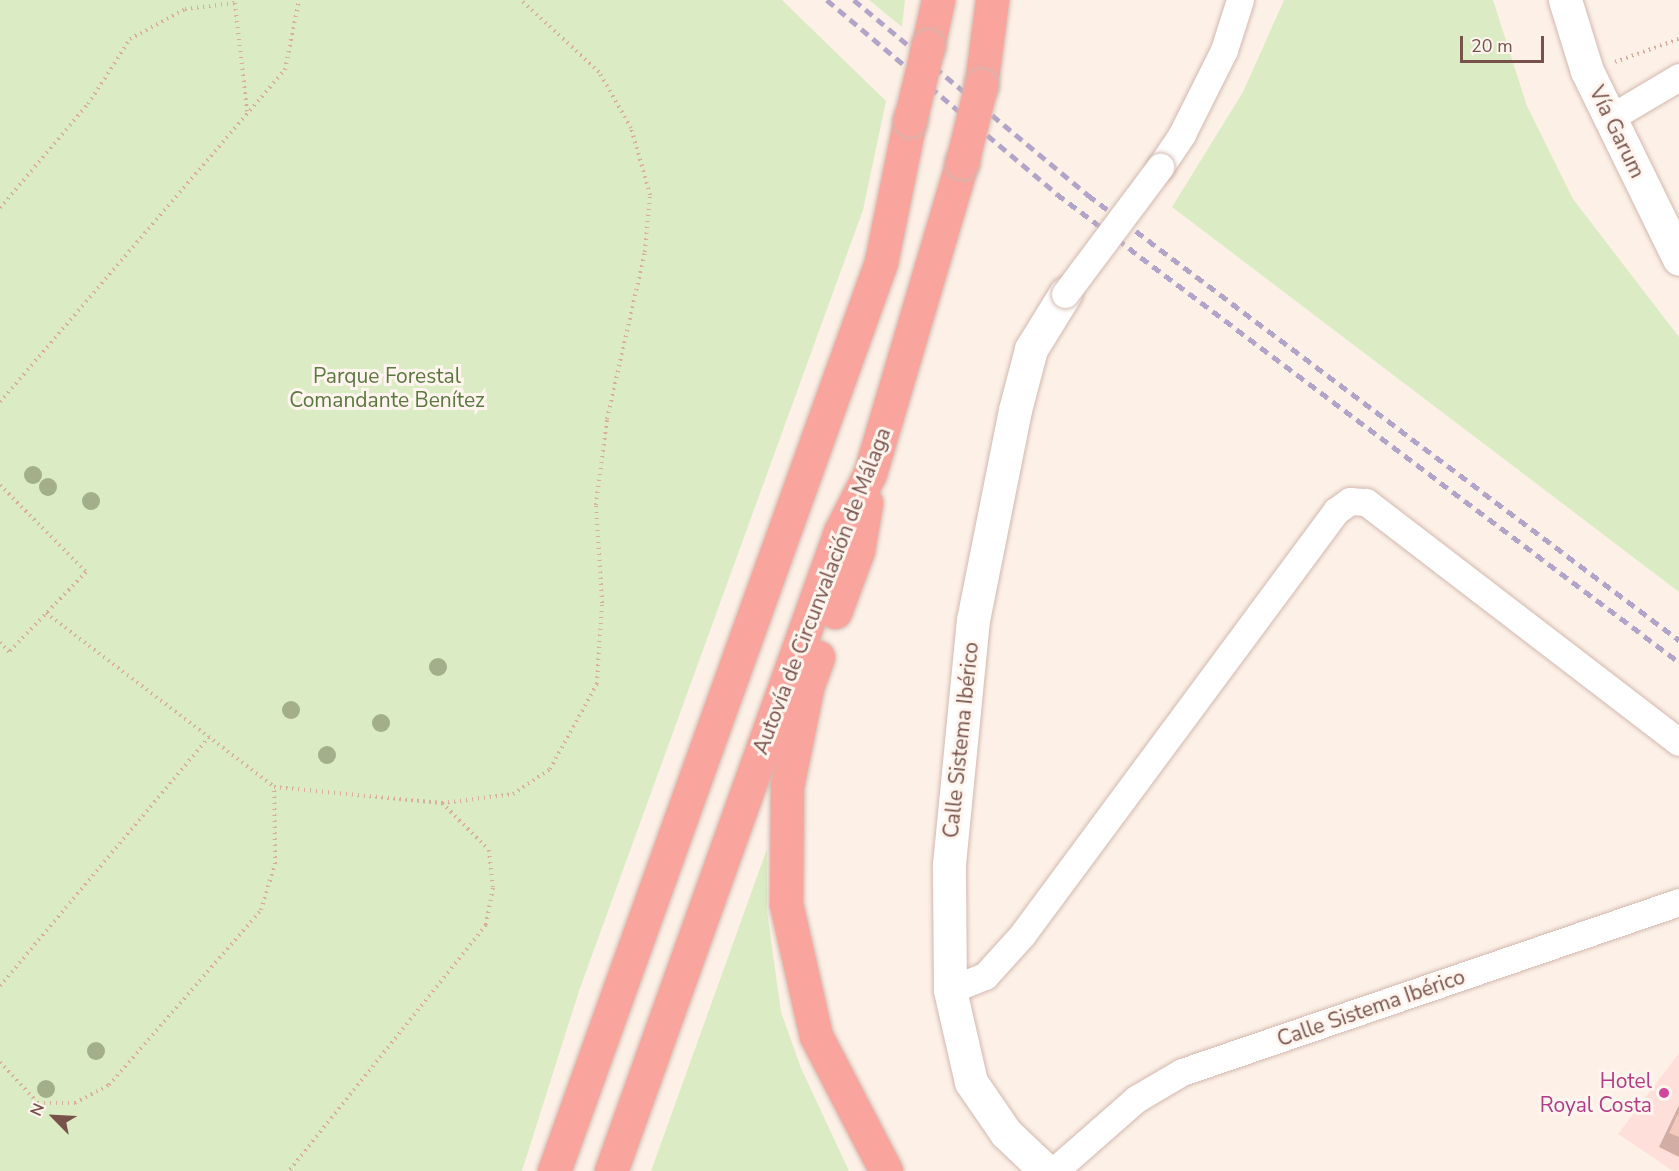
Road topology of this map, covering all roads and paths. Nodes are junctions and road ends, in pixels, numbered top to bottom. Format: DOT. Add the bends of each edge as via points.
graph roads {
  1 [pos="300,0"];
  2 [pos="521,0"];
  3 [pos="938,0"];
  4 [pos="993,0"];
  5 [pos="1240,0"];
  6 [pos="1566,0"];
  7 [pos="1679,39"];
  8 [pos="1587,71"];
  9 [pos="1679,77"];
  10 [pos="248,111"];
  11 [pos="1610,118"];
  12 [pos="0,208"];
  13 [pos="1679,259"];
  14 [pos="1065,294"];
  15 [pos="0,402"];
  16 [pos="870,473"];
  17 [pos="0,485"];
  18 [pos="46,613"];
  19 [pos="0,642"];
  20 [pos="209,737"];
  21 [pos="1679,742"];
  22 [pos="274,787"];
  23 [pos="442,803"];
  24 [pos="1679,902"];
  25 [pos="0,986"];
  26 [pos="950,990"];
  27 [pos="0,1062"];
  28 [pos="289,1171"];
  29 [pos="554,1171"];
  30 [pos="611,1171"];
  31 [pos="886,1171"];
  32 [pos="1046,1171"];
  33 [pos="1054,1171"];
  1 -- 10 [label="path" via="285,70"];
  2 -- 23 [label="path" via="599,72 631,128 650,195 645,252 607,418 596,506 602,603 597,684 550,769 513,794"];
  3 -- 29 [label="highway, bridge" via="880,262"];
  4 -- 16 [label="highway, Autovía de Circunvalación de Málaga, bridge" via="981,85 962,162"];
  5 -- 14 [label="street, bridge" via="1224,50 1182,134"];
  6 -- 8 [label="street, Vía Garum"];
  7 -- 8 [label="path"];
  8 -- 11 [label="street, Vía Garum"];
  9 -- 11 [label="street"];
  10 -- 12 [label="path" via="235,3 185,9 130,39 88,104"];
  10 -- 15 [label="path" via="231,137"];
  11 -- 13 [label="street, Vía Garum"];
  14 -- 26 [label="street, Calle Sistema Ibérico" via="1031,349 973,620 949,864"];
  16 -- 30 [label="highway, Autovía de Circunvalación de Málaga" via="840,532"];
  16 -- 31 [label="highway" via="858,550 807,688 789,775 786,904 816,1036"];
  17 -- 18 [label="path" via="86,572"];
  18 -- 19 [label="path" via="9,652"];
  18 -- 20 [label="path"];
  20 -- 22 [label="path"];
  20 -- 25 [label="path"];
  21 -- 26 [label="street" via="1366,502 1350,501 1336,511 1022,935 985,976"];
  22 -- 23 [label="path"];
  22 -- 27 [label="path" via="275,864 261,910 109,1085 75,1102 38,1103"];
  23 -- 28 [label="path" via="489,850 494,888 486,925"];
  24 -- 33 [label="street, Calle Sistema Ibérico" via="1182,1072 1136,1099"];
  26 -- 32 [label="street, Calle Sistema Ibérico" via="971,1082 1006,1132"];
}
